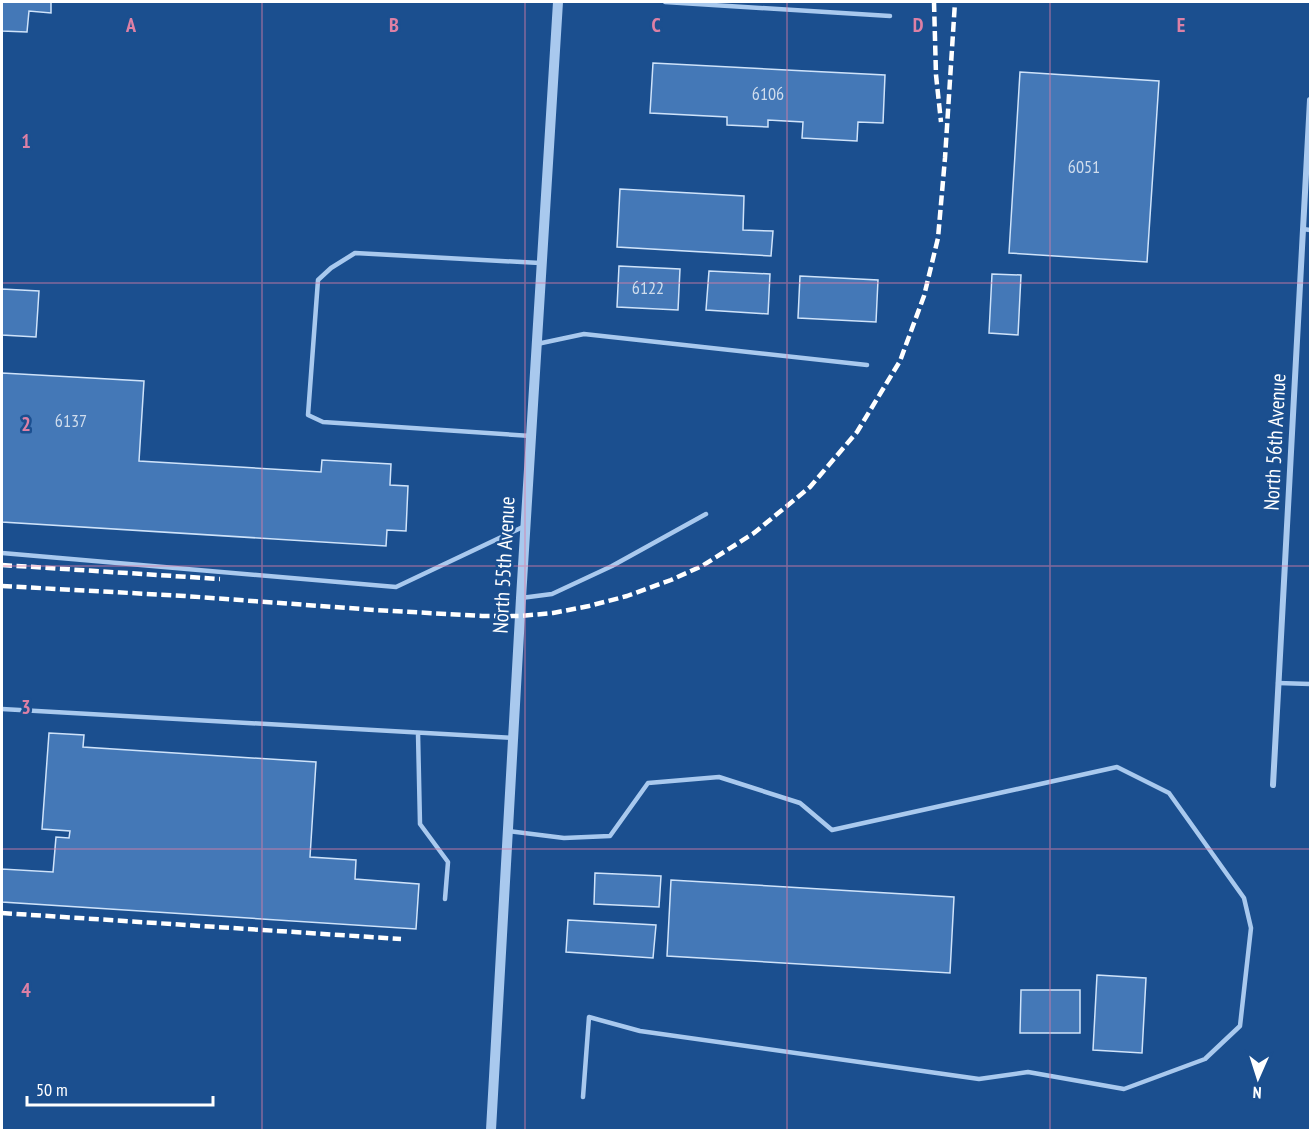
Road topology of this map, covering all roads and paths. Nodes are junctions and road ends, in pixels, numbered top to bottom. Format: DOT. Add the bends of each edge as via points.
graph roads {
  1 [pos="558,2"];
  2 [pos="665,2"];
  3 [pos="890,16"];
  4 [pos="1311,100"];
  5 [pos="1307,230"];
  6 [pos="542,263"];
  7 [pos="537,344"];
  8 [pos="867,366"];
  9 [pos="531,436"];
  10 [pos="706,514"];
  11 [pos="525,526"];
  12 [pos="2,553"];
  13 [pos="521,598"];
  14 [pos="1278,683"];
  15 [pos="1311,684"];
  16 [pos="2,709"];
  17 [pos="418,733"];
  18 [pos="513,738"];
  19 [pos="1273,785"];
  20 [pos="508,831"];
  21 [pos="445,899"];
  22 [pos="583,1097"];
  23 [pos="491,1131"];
  1 -- 6 [label="street, North 55th Avenue"];
  2 -- 3 [label="lane"];
  4 -- 5 [label="street, North 56th Avenue"];
  5 -- 14 [label="street, North 56th Avenue"];
  6 -- 7 [label="street, North 55th Avenue"];
  6 -- 9 [label="lane" via="355,253 331,268 318,280 308,415 323,422"];
  7 -- 8 [label="lane" via="584,334"];
  7 -- 9 [label="street, North 55th Avenue"];
  9 -- 11 [label="street, North 55th Avenue"];
  10 -- 13 [label="lane" via="552,594"];
  11 -- 12 [label="lane" via="396,587"];
  11 -- 13 [label="street, North 55th Avenue"];
  13 -- 18 [label="street, North 55th Avenue"];
  14 -- 15 [label="lane"];
  14 -- 19 [label="street, North 56th Avenue"];
  16 -- 17 [label="lane"];
  17 -- 18 [label="lane"];
  17 -- 21 [label="lane" via="420,824 448,862"];
  18 -- 20 [label="street, North 55th Avenue"];
  20 -- 22 [label="lane" via="564,838 610,837 648,783 720,777 800,803 832,830 1118,767 1170,793 1244,898 1251,928 1240,1026 1205,1059 1125,1089 1028,1072 979,1079 640,1031 589,1017"];
  20 -- 23 [label="street, North 55th Avenue"];
}
